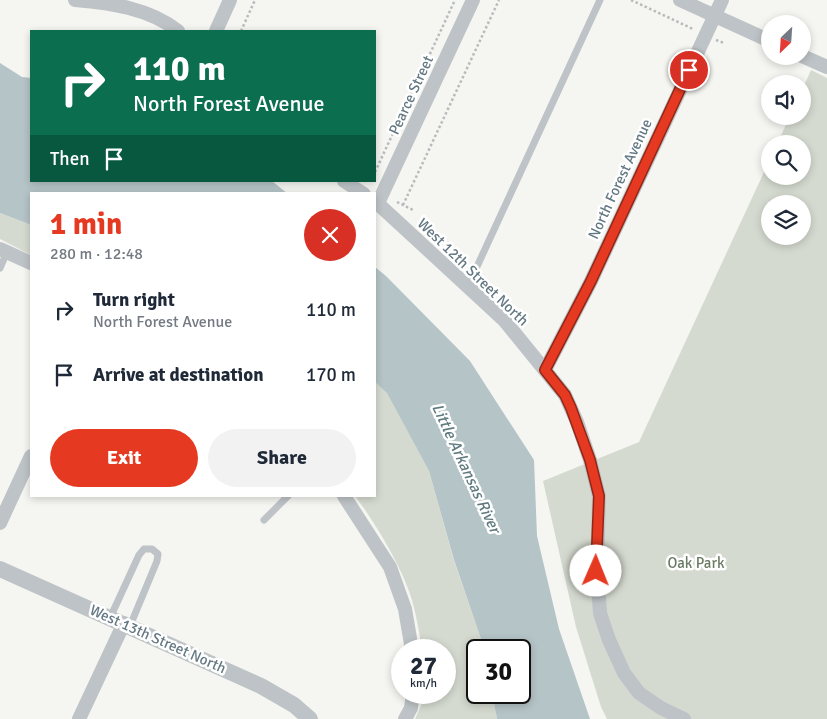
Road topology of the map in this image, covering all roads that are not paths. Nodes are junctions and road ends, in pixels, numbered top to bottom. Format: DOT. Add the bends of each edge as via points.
graph roads {
  1 [pos="75,0"];
  2 [pos="230,0"];
  3 [pos="473,0"];
  4 [pos="600,0"];
  5 [pos="680,0"];
  6 [pos="722,0"];
  7 [pos="105,1"];
  8 [pos="715,16"];
  9 [pos="177,30"];
  10 [pos="216,30"];
  11 [pos="761,37"];
  12 [pos="811,60"];
  13 [pos="827,67"];
  14 [pos="346,182"];
  15 [pos="361,192"];
  16 [pos="376,202"];
  17 [pos="4,250"];
  18 [pos="30,263"];
  19 [pos="0,268"];
  20 [pos="468,286"];
  21 [pos="545,370"];
  22 [pos="30,458"];
  23 [pos="287,497"];
  24 [pos="345,497"];
  25 [pos="264,520"];
  26 [pos="0,523"];
  27 [pos="0,569"];
  28 [pos="121,622"];
  29 [pos="410,639"];
  30 [pos="412,704"];
  31 [pos="79,719"];
  32 [pos="309,719"];
  33 [pos="405,719"];
  34 [pos="684,719"];
  1 -- 7 [label="street"];
  2 -- 10 [label="street"];
  3 -- 16 [label="street, Pearce Street"];
  4 -- 20 [label="lane"];
  5 -- 8 [label="street"];
  6 -- 8 [label="street, North Forest Avenue"];
  7 -- 9 [label="street" via="168,23"];
  8 -- 11 [label="street"];
  8 -- 21 [label="street, North Forest Avenue" via="591,281"];
  12 -- 13 [label="street"];
  14 -- 15 [label="street"];
  16 -- 20 [label="street, West 12th Street North"];
  17 -- 18 [label="street"];
  17 -- 19 [label="lane"];
  20 -- 21 [label="street, West 12th Street North" via="504,320"];
  21 -- 34 [label="street, West 12th Street North" via="571,408 599,496 596,571 600,613 609,640 624,674 639,693"];
  22 -- 26 [label="street"];
  23 -- 25 [label="lane"];
  24 -- 29 [label="street" via="390,567 405,610"];
  27 -- 28 [label="street, West 13th Street North"];
  28 -- 28 [label="lane" via="157,561 158,554 152,549 144,549 139,555"];
  28 -- 31 [label="street"];
  28 -- 32 [label="street, West 13th Street North" via="261,686 294,705"];
  30 -- 33 [label="street"];
}
